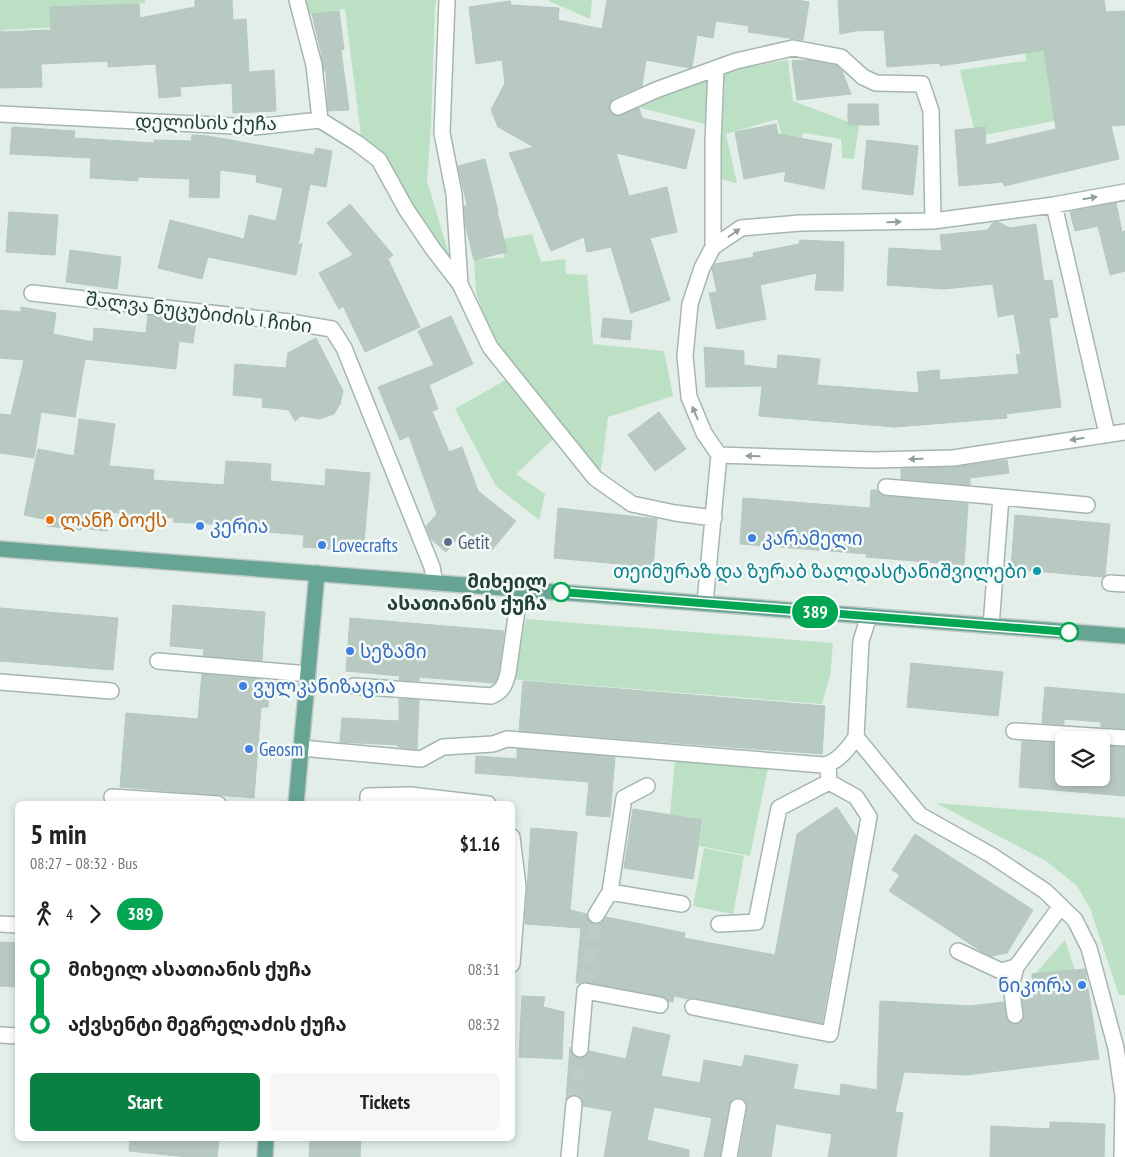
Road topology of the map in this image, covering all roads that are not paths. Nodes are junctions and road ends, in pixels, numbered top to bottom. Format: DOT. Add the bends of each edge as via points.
graph roads {
  1 [pos="297,0"];
  2 [pos="447,0"];
  3 [pos="716,68"];
  4 [pos="618,107"];
  5 [pos="0,114"];
  6 [pos="320,120"];
  7 [pos="1125,192"];
  8 [pos="1054,205"];
  9 [pos="933,222"];
  10 [pos="713,247"];
  11 [pos="460,284"];
  12 [pos="32,292"];
  13 [pos="1125,432"];
  14 [pos="1107,434"];
  15 [pos="719,455"];
  16 [pos="886,487"];
  17 [pos="1001,497"];
  18 [pos="1087,505"];
  19 [pos="714,518"];
  20 [pos="0,549"];
  21 [pos="317,573"];
  22 [pos="435,583"];
  23 [pos="1110,583"];
  24 [pos="1125,584"];
  25 [pos="520,589"];
  26 [pos="705,604"];
  27 [pos="869,616"];
  28 [pos="992,626"];
  29 [pos="1125,636"];
  30 [pos="158,662"];
  31 [pos="308,674"];
  32 [pos="0,682"];
  33 [pos="354,686"];
  34 [pos="111,691"];
  35 [pos="1014,731"];
  36 [pos="856,737"];
  37 [pos="1125,738"];
  38 [pos="300,748"];
  39 [pos="828,764"];
  40 [pos="829,782"];
  41 [pos="647,786"];
  42 [pos="112,797"];
  43 [pos="173,801"];
  44 [pos="296,801"];
  45 [pos="368,801"];
  46 [pos="462,801"];
  47 [pos="610,892"];
  48 [pos="682,904"];
  49 [pos="1061,906"];
  50 [pos="596,915"];
  51 [pos="0,924"];
  52 [pos="719,924"];
  53 [pos="15,925"];
  54 [pos="958,951"];
  55 [pos="1016,967"];
  56 [pos="660,1006"];
  57 [pos="693,1007"];
  58 [pos="1015,1015"];
  59 [pos="0,1035"];
  60 [pos="15,1036"];
  61 [pos="1120,1045"];
  62 [pos="580,1049"];
  63 [pos="574,1104"];
  64 [pos="738,1107"];
  65 [pos="266,1141"];
  66 [pos="265,1157"];
  67 [pos="568,1157"];
  68 [pos="729,1157"];
  69 [pos="1122,1157"];
  1 -- 6 [label="street" via="314,65"];
  2 -- 11 [label="street" via="442,133 454,194"];
  3 -- 4 [label="street"];
  3 -- 9 [label="street" via="793,48 841,57 863,77 876,83 922,84 931,110"];
  3 -- 10 [label="street"];
  5 -- 6 [label="street, დელისის ქუჩა" via="254,127"];
  6 -- 11 [label="street" via="379,160 406,209"];
  8 -- 7 [label="street, one-way"];
  8 -- 9 [label="street"];
  8 -- 14 [label="street"];
  10 -- 9 [label="street, one-way" via="741,228 800,223"];
  15 -- 10 [label="street, one-way" via="704,433 689,397 685,356 690,304"];
  11 -- 19 [label="street" via="490,347 595,478 632,504"];
  12 -- 22 [label="street, შალვა ნუცუბიძის I ჩიხი" via="332,329 344,348 432,567"];
  13 -- 14 [label="street"];
  14 -- 15 [label="street, one-way" via="953,458 874,460"];
  15 -- 19 [label="street"];
  16 -- 17 [label="street"];
  17 -- 18 [label="street"];
  17 -- 28 [label="street"];
  19 -- 26 [label="street"];
  20 -- 21 [label="main road"];
  21 -- 22 [label="main road"];
  21 -- 31 [label="main road"];
  22 -- 25 [label="main road"];
  23 -- 24 [label="street"];
  25 -- 26 [label="main road"];
  25 -- 33 [label="street" via="506,682 499,693 491,696"];
  26 -- 27 [label="main road"];
  27 -- 28 [label="main road"];
  27 -- 36 [label="street" via="860,641"];
  28 -- 29 [label="main road"];
  30 -- 31 [label="street"];
  31 -- 38 [label="main road"];
  32 -- 34 [label="street"];
  35 -- 37 [label="street"];
  36 -- 39 [label="street" via="849,748"];
  36 -- 49 [label="street" via="920,815 991,855 1045,891"];
  38 -- 39 [label="street" via="420,759 443,747 493,744 507,739"];
  38 -- 44 [label="main road"];
  39 -- 40 [label="street"];
  40 -- 52 [label="street" via="779,808 756,922"];
  40 -- 57 [label="street" via="856,797 869,817 830,1034"];
  41 -- 47 [label="street" via="624,798"];
  42 -- 43 [label="street"];
  45 -- 46 [label="street" via="368,796 410,795"];
  47 -- 48 [label="street"];
  47 -- 50 [label="street"];
  49 -- 55 [label="street"];
  49 -- 61 [label="street" via="1075,920 1090,948"];
  51 -- 53 [label="street"];
  54 -- 55 [label="street" via="1001,971"];
  55 -- 58 [label="street" via="1011,986"];
  56 -- 62 [label="street" via="586,988"];
  59 -- 60 [label="street"];
  61 -- 69 [label="street"];
  63 -- 67 [label="street"];
  64 -- 68 [label="street"];
  65 -- 66 [label="main road"];
}
